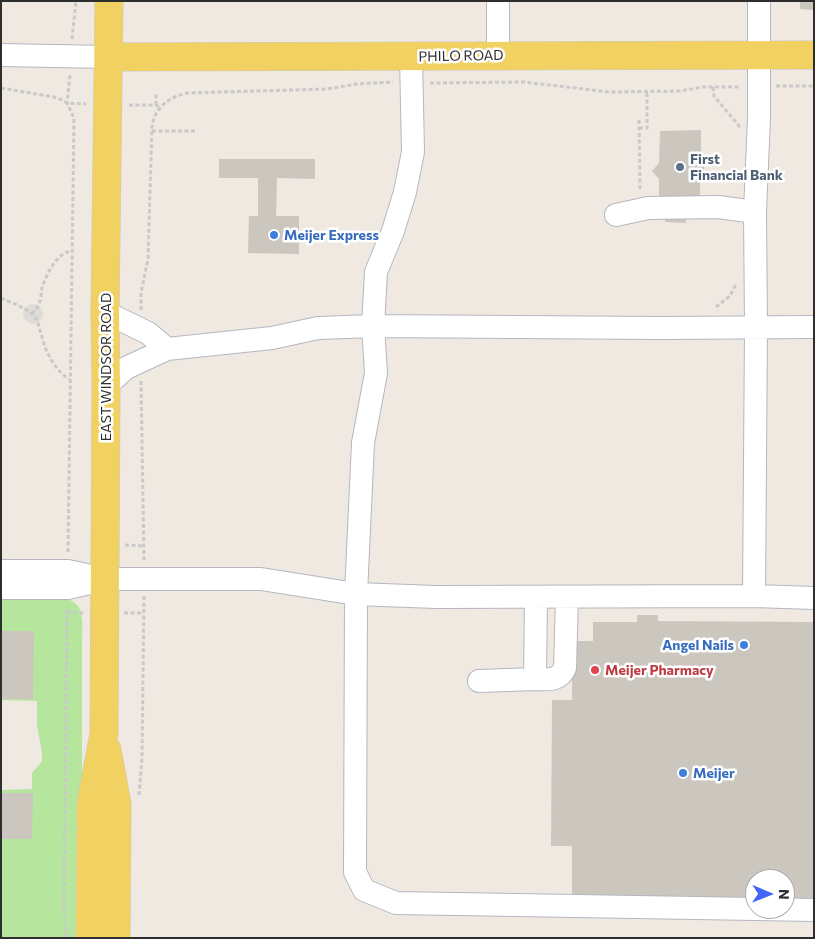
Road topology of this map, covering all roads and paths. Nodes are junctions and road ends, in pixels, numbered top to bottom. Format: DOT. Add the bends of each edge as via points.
graph roads {
  1 [pos="76,1"];
  2 [pos="109,1"];
  3 [pos="498,1"];
  4 [pos="759,1"];
  5 [pos="73,20"];
  6 [pos="759,55"];
  7 [pos="814,55"];
  8 [pos="1,56"];
  9 [pos="498,56"];
  10 [pos="108,57"];
  11 [pos="412,57"];
  12 [pos="386,82"];
  13 [pos="438,83"];
  14 [pos="785,86"];
  15 [pos="814,86"];
  16 [pos="70,87"];
  17 [pos="713,87"];
  18 [pos="727,87"];
  19 [pos="1,88"];
  20 [pos="647,92"];
  21 [pos="156,94"];
  22 [pos="67,103"];
  23 [pos="78,104"];
  24 [pos="149,105"];
  25 [pos="158,107"];
  26 [pos="640,120"];
  27 [pos="639,128"];
  28 [pos="152,131"];
  29 [pos="195,131"];
  30 [pos="742,132"];
  31 [pos="645,188"];
  32 [pos="755,212"];
  33 [pos="616,215"];
  34 [pos="72,251"];
  35 [pos="737,275"];
  36 [pos="1,298"];
  37 [pos="708,309"];
  38 [pos="105,312"];
  39 [pos="32,314"];
  40 [pos="141,314"];
  41 [pos="373,326"];
  42 [pos="814,327"];
  43 [pos="756,328"];
  44 [pos="167,349"];
  45 [pos="141,373"];
  46 [pos="70,380"];
  47 [pos="106,386"];
  48 [pos="132,546"];
  49 [pos="144,546"];
  50 [pos="68,557"];
  51 [pos="144,560"];
  52 [pos="1,571"];
  53 [pos="105,580"];
  54 [pos="1,588"];
  55 [pos="356,594"];
  56 [pos="754,596"];
  57 [pos="536,597"];
  58 [pos="567,597"];
  59 [pos="814,598"];
  60 [pos="68,600"];
  61 [pos="67,612"];
  62 [pos="79,613"];
  63 [pos="144,613"];
  64 [pos="535,679"];
  65 [pos="479,681"];
  66 [pos="104,734"];
  67 [pos="138,804"];
  68 [pos="745,909"];
  69 [pos="795,910"];
  70 [pos="814,910"];
  71 [pos="66,938"];
  72 [pos="90,938"];
  73 [pos="116,938"];
  1 -- 5 [label="path"];
  2 -- 10 [label="main road, EAST WINDSOR ROAD"];
  3 -- 9 [label="street"];
  4 -- 6 [label="street"];
  6 -- 7 [label="main road, PHILO ROAD"];
  6 -- 9 [label="main road, PHILO ROAD"];
  6 -- 32 [label="street"];
  8 -- 10 [label="street"];
  9 -- 11 [label="main road, PHILO ROAD"];
  10 -- 11 [label="main road, PHILO ROAD"];
  10 -- 38 [label="main road, EAST WINDSOR ROAD"];
  11 -- 41 [label="street" via="413,152 393,231 376,272"];
  12 -- 25 [label="path" via="327,89 189,93 174,96"];
  13 -- 20 [label="path" via="524,82 610,92"];
  14 -- 15 [label="path"];
  16 -- 22 [label="path"];
  17 -- 18 [label="path"];
  17 -- 20 [label="path"];
  17 -- 30 [label="path" via="714,96"];
  19 -- 22 [label="path" via="54,97"];
  20 -- 27 [label="path" via="647,128"];
  21 -- 25 [label="path"];
  22 -- 23 [label="path"];
  22 -- 34 [label="path" via="74,118"];
  24 -- 25 [label="path"];
  25 -- 28 [label="path"];
  26 -- 27 [label="path"];
  27 -- 31 [label="path" via="640,188"];
  28 -- 29 [label="path"];
  28 -- 40 [label="path" via="148,259 141,293"];
  32 -- 33 [label="street" via="718,207 648,208"];
  32 -- 43 [label="street"];
  34 -- 39 [label="path" via="59,257 50,270 42,287 39,305"];
  34 -- 46 [label="path"];
  35 -- 37 [label="path" via="730,296 718,307"];
  36 -- 39 [label="path"];
  38 -- 44 [label="street" via="148,333"];
  38 -- 47 [label="main road, EAST WINDSOR ROAD"];
  39 -- 46 [label="path" via="39,322 43,342 53,363"];
  41 -- 43 [label="street"];
  41 -- 44 [label="street" via="318,328 272,338"];
  41 -- 55 [label="street" via="376,373 363,443"];
  42 -- 43 [label="street"];
  43 -- 56 [label="street"];
  44 -- 47 [label="street" via="126,368"];
  45 -- 49 [label="path"];
  46 -- 50 [label="path"];
  47 -- 53 [label="main road, EAST WINDSOR ROAD"];
  48 -- 49 [label="path"];
  49 -- 51 [label="path"];
  52 -- 53 [label="street" via="68,571"];
  53 -- 54 [label="street" via="68,588"];
  53 -- 55 [label="street" via="262,579"];
  53 -- 66 [label="main road, EAST WINDSOR ROAD"];
  55 -- 57 [label="street"];
  55 -- 68 [label="street" via="355,872 364,890 396,903"];
  56 -- 58 [label="street"];
  56 -- 59 [label="street"];
  57 -- 58 [label="street"];
  57 -- 64 [label="street"];
  58 -- 64 [label="street" via="563,674 556,679"];
  60 -- 61 [label="path"];
  61 -- 62 [label="path"];
  61 -- 71 [label="path"];
  63 -- 67 [label="path" via="142,758"];
  64 -- 65 [label="street"];
  66 -- 72 [label="main road, EAST WINDSOR ROAD" via="91,803"];
  66 -- 73 [label="main road, EAST WINDSOR ROAD" via="117,804"];
  69 -- 70 [label="street"];
}
